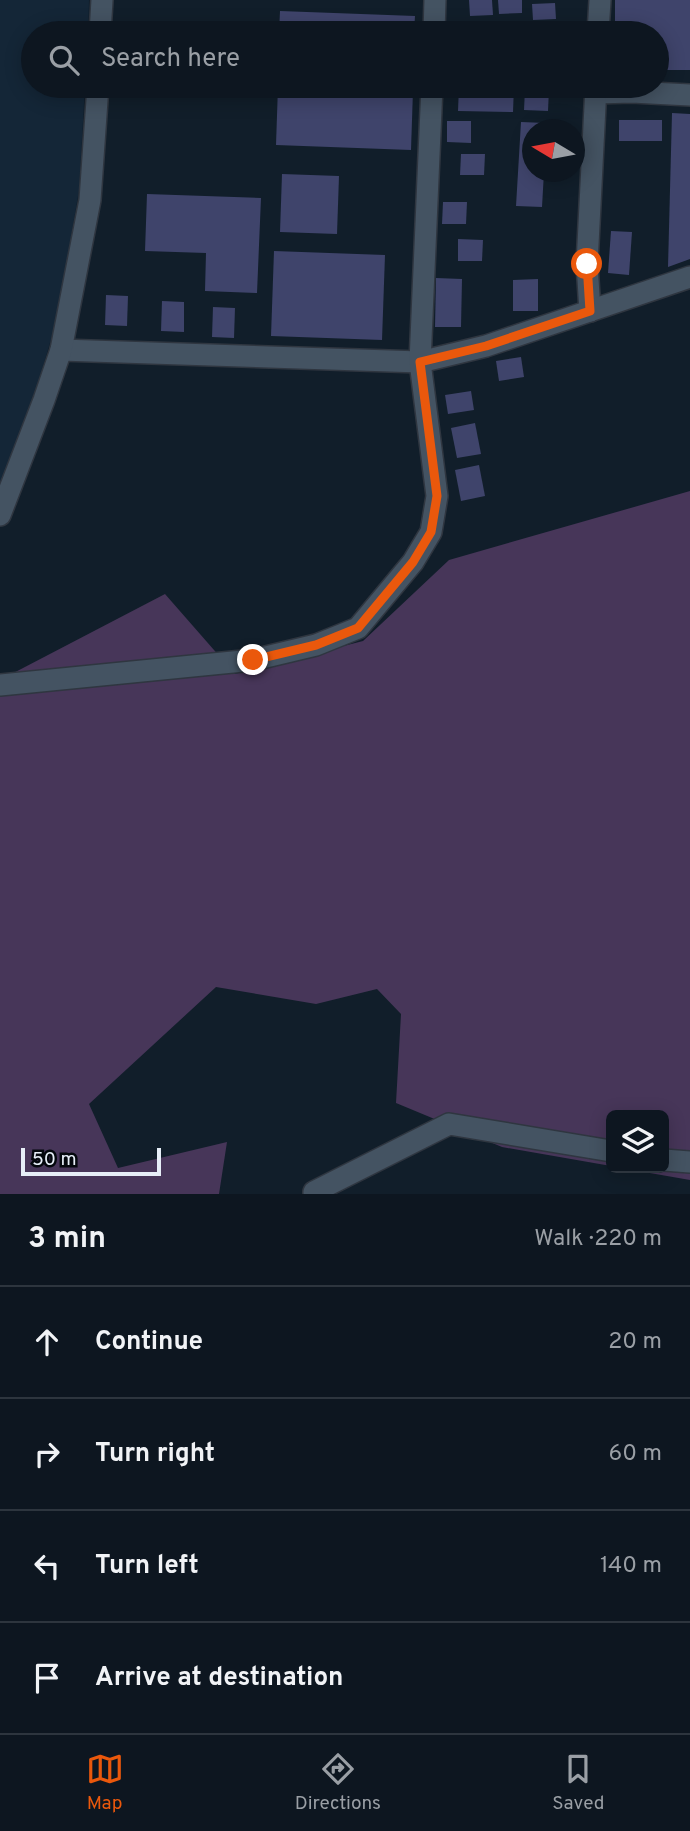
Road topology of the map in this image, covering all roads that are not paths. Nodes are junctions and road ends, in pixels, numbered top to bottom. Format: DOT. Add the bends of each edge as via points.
graph roads {
  1 [pos="102,0"];
  2 [pos="436,0"];
  3 [pos="600,0"];
  4 [pos="101,21"];
  5 [pos="435,21"];
  6 [pos="599,21"];
  7 [pos="669,93"];
  8 [pos="690,94"];
  9 [pos="97,98"];
  10 [pos="431,98"];
  11 [pos="596,98"];
  12 [pos="690,278"];
  13 [pos="590,311"];
  14 [pos="61,350"];
  15 [pos="420,362"];
  16 [pos="0,515"];
  17 [pos="0,685"];
  18 [pos="606,1150"];
  19 [pos="669,1160"];
  20 [pos="690,1162"];
  21 [pos="314,1192"];
  1 -- 4 [label="street"];
  2 -- 5 [label="street"];
  3 -- 6 [label="street"];
  7 -- 8 [label="street"];
  9 -- 14 [label="street" via="90,200"];
  10 -- 15 [label="street"];
  11 -- 13 [label="street" via="587,264"];
  12 -- 13 [label="street"];
  13 -- 15 [label="street" via="486,346"];
  14 -- 15 [label="street"];
  14 -- 16 [label="street"];
  15 -- 17 [label="street" via="437,496 431,532 413,562 358,628 316,645 253,660"];
  18 -- 21 [label="street" via="449,1124"];
  19 -- 20 [label="street"];
}
